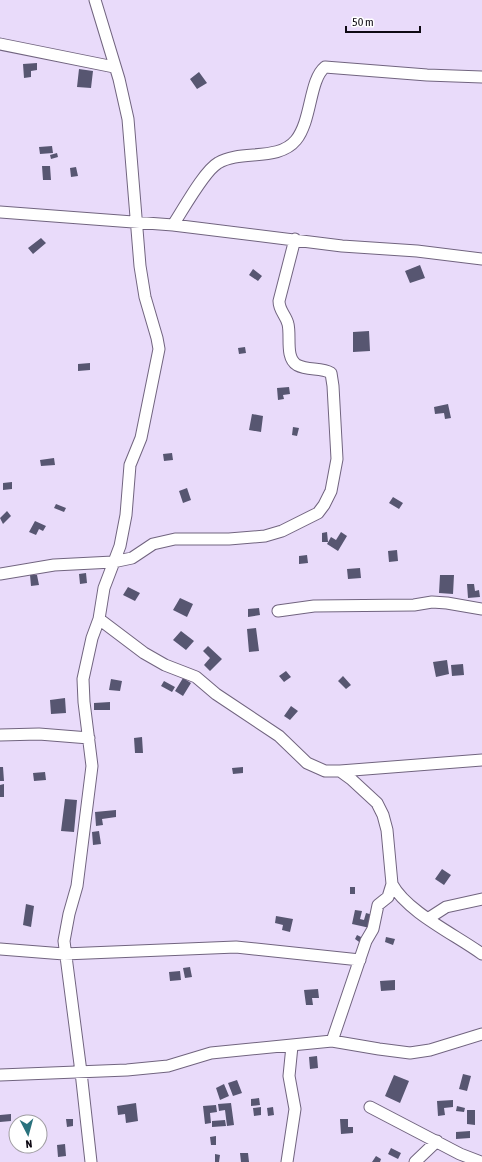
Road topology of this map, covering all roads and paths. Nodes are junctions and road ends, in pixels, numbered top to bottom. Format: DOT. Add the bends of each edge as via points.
graph roads {
  1 [pos="95,0"];
  2 [pos="0,44"];
  3 [pos="114,67"];
  4 [pos="482,77"];
  5 [pos="0,212"];
  6 [pos="137,223"];
  7 [pos="173,224"];
  8 [pos="295,239"];
  9 [pos="482,259"];
  10 [pos="113,562"];
  11 [pos="0,574"];
  12 [pos="482,609"];
  13 [pos="278,611"];
  14 [pos="99,619"];
  15 [pos="0,735"];
  16 [pos="89,738"];
  17 [pos="482,760"];
  18 [pos="340,771"];
  19 [pos="392,884"];
  20 [pos="482,899"];
  21 [pos="429,918"];
  22 [pos="0,950"];
  23 [pos="64,954"];
  24 [pos="482,954"];
  25 [pos="360,960"];
  26 [pos="482,1034"];
  27 [pos="332,1041"];
  28 [pos="292,1046"];
  29 [pos="81,1072"];
  30 [pos="0,1075"];
  31 [pos="370,1107"];
  32 [pos="437,1141"];
  33 [pos="91,1162"];
  34 [pos="287,1162"];
  35 [pos="415,1162"];
  36 [pos="481,1162"];
  1 -- 3 [label="street"];
  2 -- 3 [label="street"];
  3 -- 6 [label="street" via="128,119"];
  4 -- 7 [label="street" via="325,67 318,74 304,128 295,141 278,151 218,162 209,170"];
  5 -- 6 [label="street"];
  6 -- 7 [label="street"];
  6 -- 10 [label="street" via="145,297 159,349 141,438 130,465 126,515 120,546"];
  7 -- 8 [label="street"];
  8 -- 9 [label="street"];
  8 -- 10 [label="street" via="281,291 280,305 288,322 293,362 303,368 327,371 332,375 337,459 335,477 324,505 318,513 299,524 265,536 162,541 136,556"];
  10 -- 11 [label="street" via="67,564"];
  10 -- 14 [label="street" via="104,588"];
  12 -- 13 [label="street" via="432,602 414,605 314,606"];
  14 -- 16 [label="street" via="83,679"];
  14 -- 18 [label="street" via="144,654 196,677 216,694 279,736 307,763 325,771"];
  15 -- 16 [label="street" via="39,734"];
  16 -- 23 [label="street" via="92,766 78,879 66,929"];
  17 -- 18 [label="street"];
  18 -- 19 [label="street" via="377,803 383,815 387,830"];
  19 -- 21 [label="street" via="402,898"];
  19 -- 25 [label="street" via="388,897 378,906 373,929"];
  20 -- 21 [label="street" via="446,907"];
  21 -- 24 [label="street"];
  22 -- 23 [label="street"];
  23 -- 25 [label="street" via="236,947"];
  23 -- 29 [label="street"];
  25 -- 27 [label="street"];
  26 -- 27 [label="street" via="430,1050 410,1053"];
  27 -- 28 [label="street"];
  28 -- 29 [label="street" via="211,1054 168,1066"];
  28 -- 34 [label="street" via="289,1076 295,1109"];
  29 -- 30 [label="street"];
  29 -- 33 [label="street"];
  31 -- 32 [label="street"];
  32 -- 35 [label="street"];
  32 -- 36 [label="street"];
}
